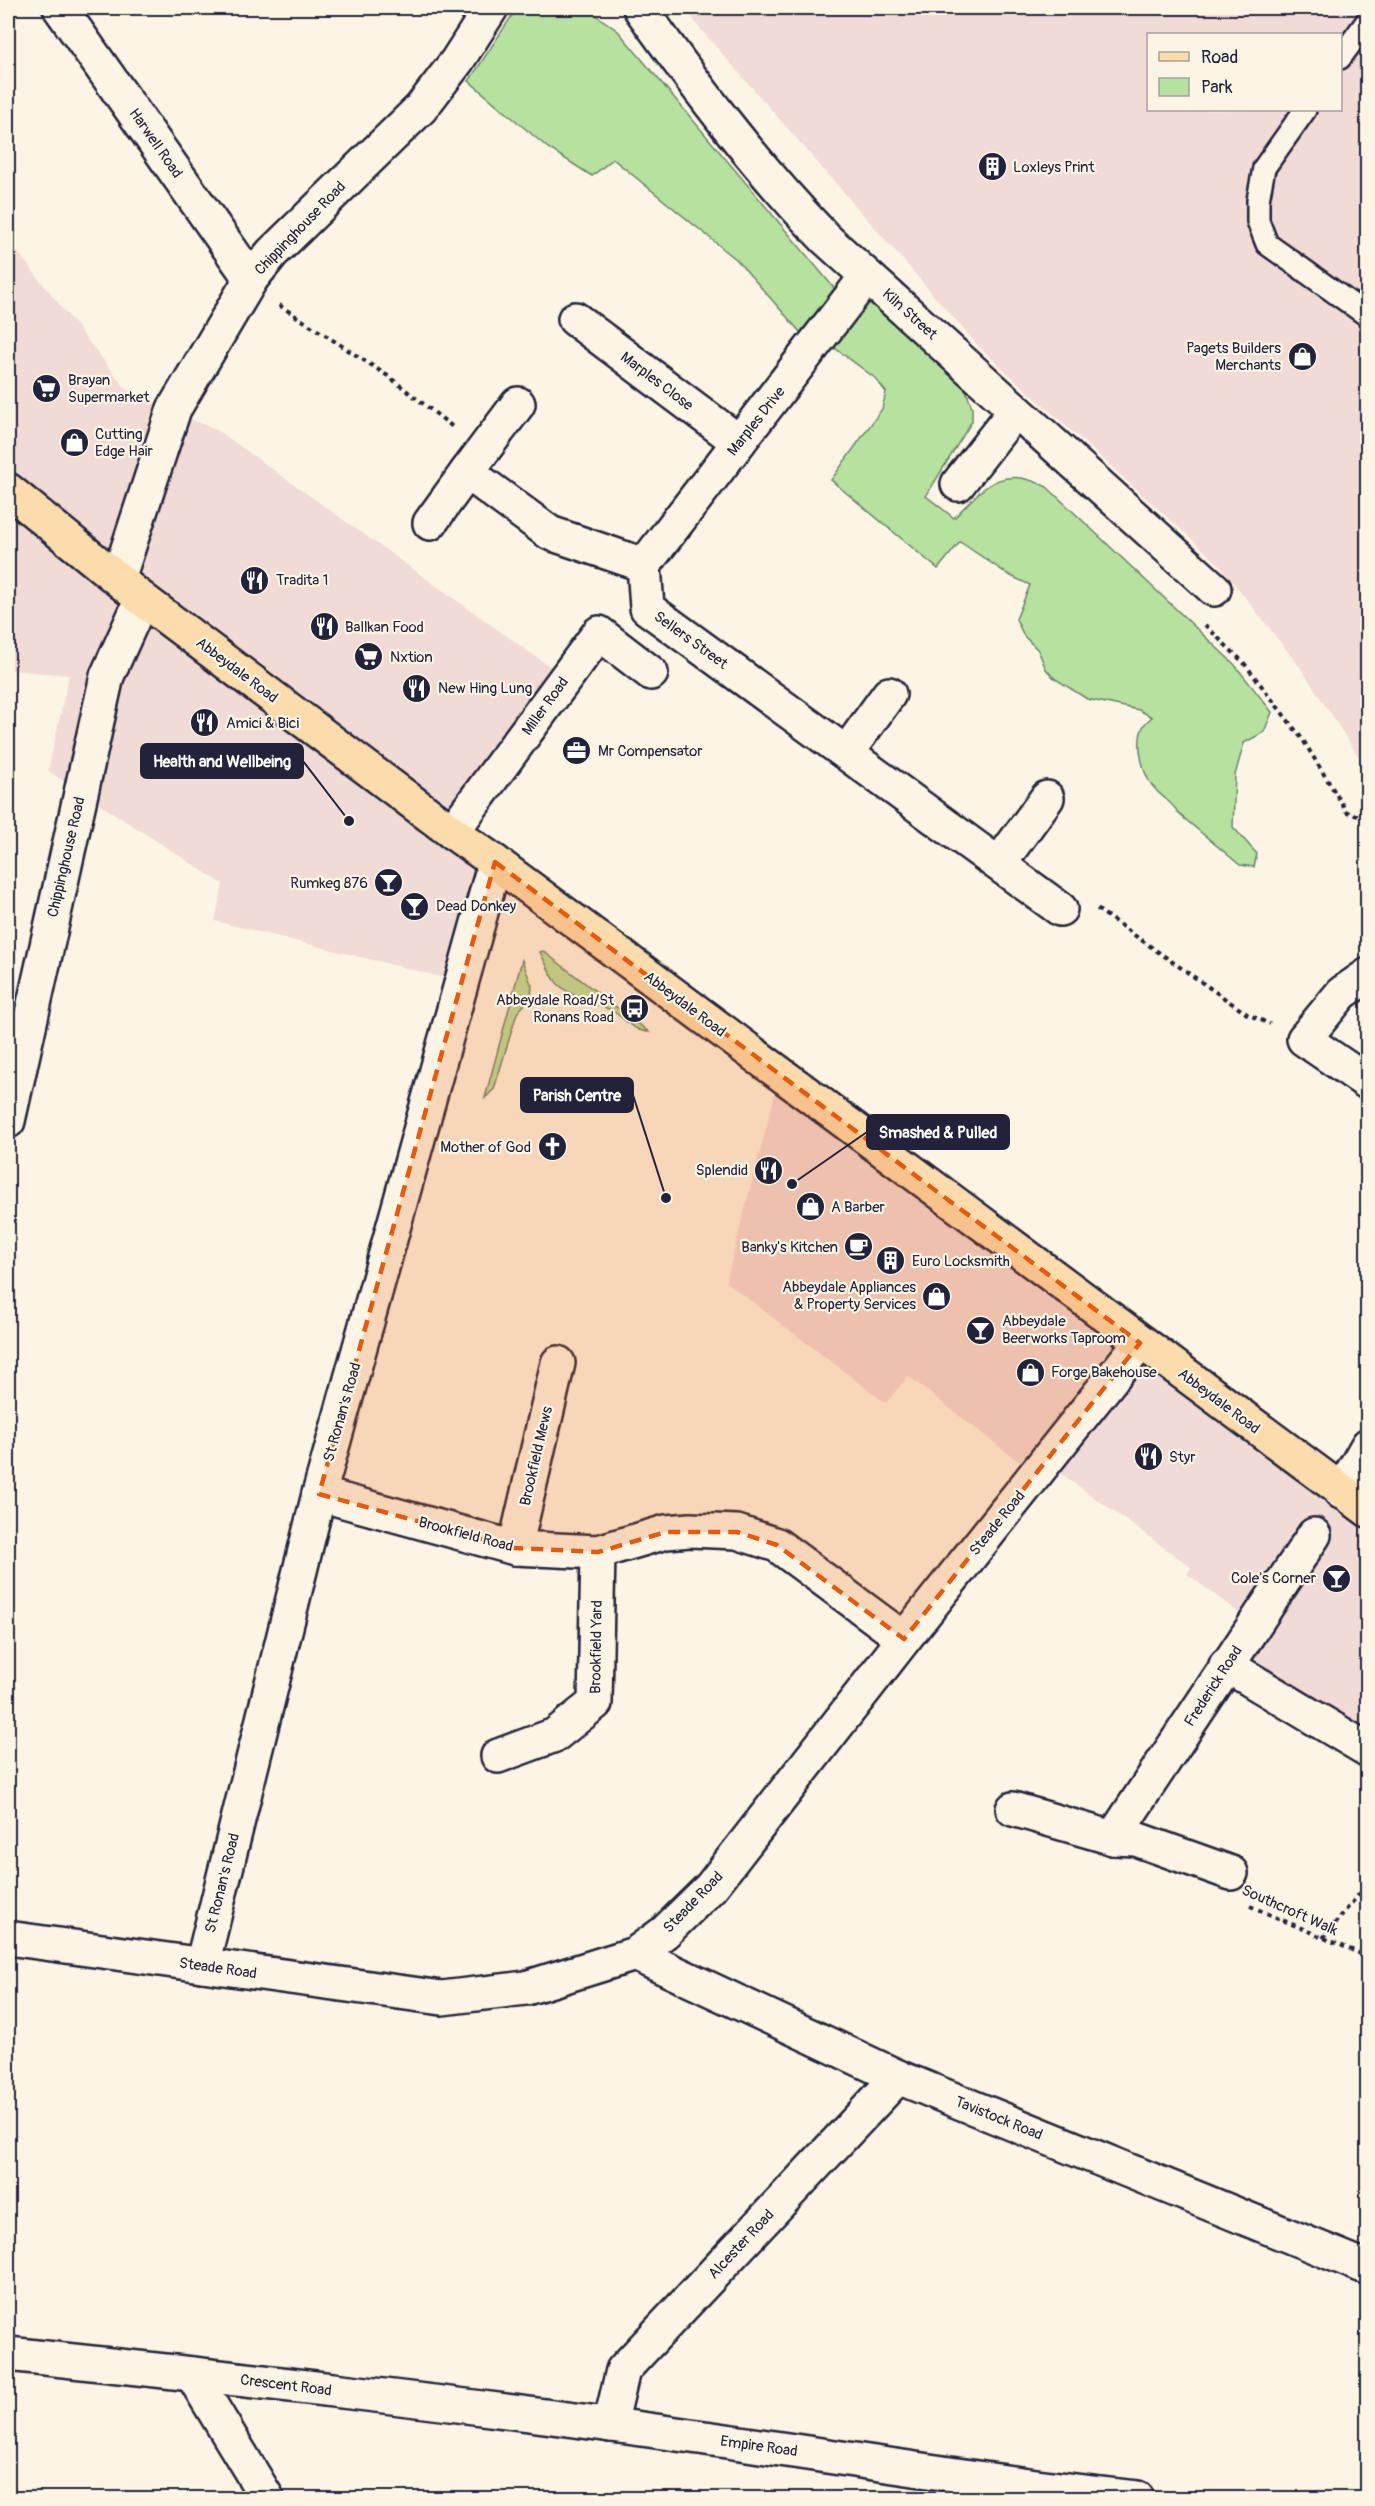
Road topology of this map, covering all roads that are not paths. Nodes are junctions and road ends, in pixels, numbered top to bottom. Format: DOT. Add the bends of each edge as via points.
graph roads {
  1 [pos="60,8"];
  2 [pos="491,8"];
  3 [pos="640,8"];
  4 [pos="1368,20"];
  5 [pos="1342,57"];
  6 [pos="1304,111"];
  7 [pos="867,276"];
  8 [pos="251,279"];
  9 [pos="1368,316"];
  10 [pos="575,319"];
  11 [pos="518,404"];
  12 [pos="1015,411"];
  13 [pos="739,442"];
  14 [pos="475,462"];
  15 [pos="957,484"];
  16 [pos="8,490"];
  17 [pos="430,523"];
  18 [pos="644,565"];
  19 [pos="130,589"];
  20 [pos="1214,589"];
  21 [pos="651,673"];
  22 [pos="889,694"];
  23 [pos="847,752"];
  24 [pos="1047,798"];
  25 [pos="452,832"];
  26 [pos="495,862"];
  27 [pos="999,864"];
  28 [pos="1060,909"];
  29 [pos="1368,975"];
  30 [pos="1367,1082"];
  31 [pos="8,1121"];
  32 [pos="1140,1343"];
  33 [pos="558,1364"];
  34 [pos="1368,1445"];
  35 [pos="1341,1492"];
  36 [pos="319,1494"];
  37 [pos="1368,1510"];
  38 [pos="1314,1535"];
  39 [pos="515,1548"];
  40 [pos="598,1552"];
  41 [pos="904,1639"];
  42 [pos="1226,1665"];
  43 [pos="1368,1750"];
  44 [pos="498,1756"];
  45 [pos="1013,1809"];
  46 [pos="1113,1838"];
  47 [pos="1232,1873"];
  48 [pos="8,1938"];
  49 [pos="635,1954"];
  50 [pos="202,1965"];
  51 [pos="898,2077"];
  52 [pos="1368,2268"];
  53 [pos="8,2354"];
  54 [pos="192,2374"];
  55 [pos="380,2396"];
  56 [pos="610,2425"];
  57 [pos="1067,2495"];
  58 [pos="267,2499"];
  59 [pos="1137,2499"];
  1 -- 8 [label="street, Harwell Road"];
  2 -- 8 [label="street, Chippinghouse Road" via="421,108 272,253"];
  3 -- 7 [label="street, Kiln Street" via="731,134 795,208"];
  4 -- 5 [label="lane"];
  6 -- 9 [label="lane" via="1264,168 1258,221 1267,244"];
  7 -- 12 [label="street, Kiln Street"];
  7 -- 13 [label="street, Marples Drive"];
  8 -- 19 [label="street, Chippinghouse Road" via="174,409"];
  10 -- 13 [label="street, Marples Close"];
  11 -- 14 [label="street"];
  12 -- 15 [label="street"];
  12 -- 20 [label="street, Kiln Street"];
  13 -- 18 [label="street, Marples Drive"];
  14 -- 17 [label="street"];
  14 -- 18 [label="street" via="550,533"];
  16 -- 19 [label="main road, Abbeydale Road"];
  18 -- 23 [label="street, Sellers Street" via="647,608"];
  19 -- 25 [label="main road, Abbeydale Road"];
  19 -- 31 [label="street, Chippinghouse Road"];
  21 -- 25 [label="street, Miller Road" via="599,633"];
  22 -- 23 [label="street"];
  23 -- 27 [label="street, Sellers Street"];
  24 -- 27 [label="street"];
  25 -- 26 [label="main road, Abbeydale Road"];
  26 -- 32 [label="main road, Abbeydale Road"];
  26 -- 36 [label="street, St Ronan's Road"];
  27 -- 28 [label="street, Sellers Street"];
  29 -- 30 [label="street" via="1342,993 1304,1039"];
  32 -- 35 [label="main road, Abbeydale Road"];
  32 -- 41 [label="street, Steade Road"];
  33 -- 39 [label="street, Brookfield Mews"];
  34 -- 35 [label="street"];
  35 -- 37 [label="main road, Abbeydale Road"];
  36 -- 39 [label="street, Brookfield Road"];
  36 -- 50 [label="street, St Ronan's Road"];
  38 -- 42 [label="street, Frederick Road"];
  39 -- 40 [label="street, Brookfield Road"];
  40 -- 41 [label="street, Brookfield Road" via="666,1532 737,1532 777,1545"];
  40 -- 44 [label="street, Brookfield Yard" via="595,1703 555,1735"];
  41 -- 49 [label="street, Steade Road" via="711,1887 665,1932"];
  42 -- 43 [label="street"];
  42 -- 46 [label="street, Frederick Road"];
  45 -- 46 [label="street"];
  46 -- 47 [label="street" via="1136,1839"];
  48 -- 50 [label="street, Steade Road"];
  49 -- 50 [label="street, Steade Road" via="526,1988 442,1998"];
  49 -- 51 [label="street, Tavistock Road"];
  51 -- 52 [label="street, Tavistock Road"];
  51 -- 56 [label="street, Alcester Road" via="623,2370"];
  53 -- 54 [label="street, Crescent Road"];
  54 -- 55 [label="street, Crescent Road"];
  54 -- 58 [label="street"];
  55 -- 56 [label="street, Empire Road"];
  56 -- 57 [label="street, Empire Road"];
  57 -- 59 [label="street, Empire Road"];
}
